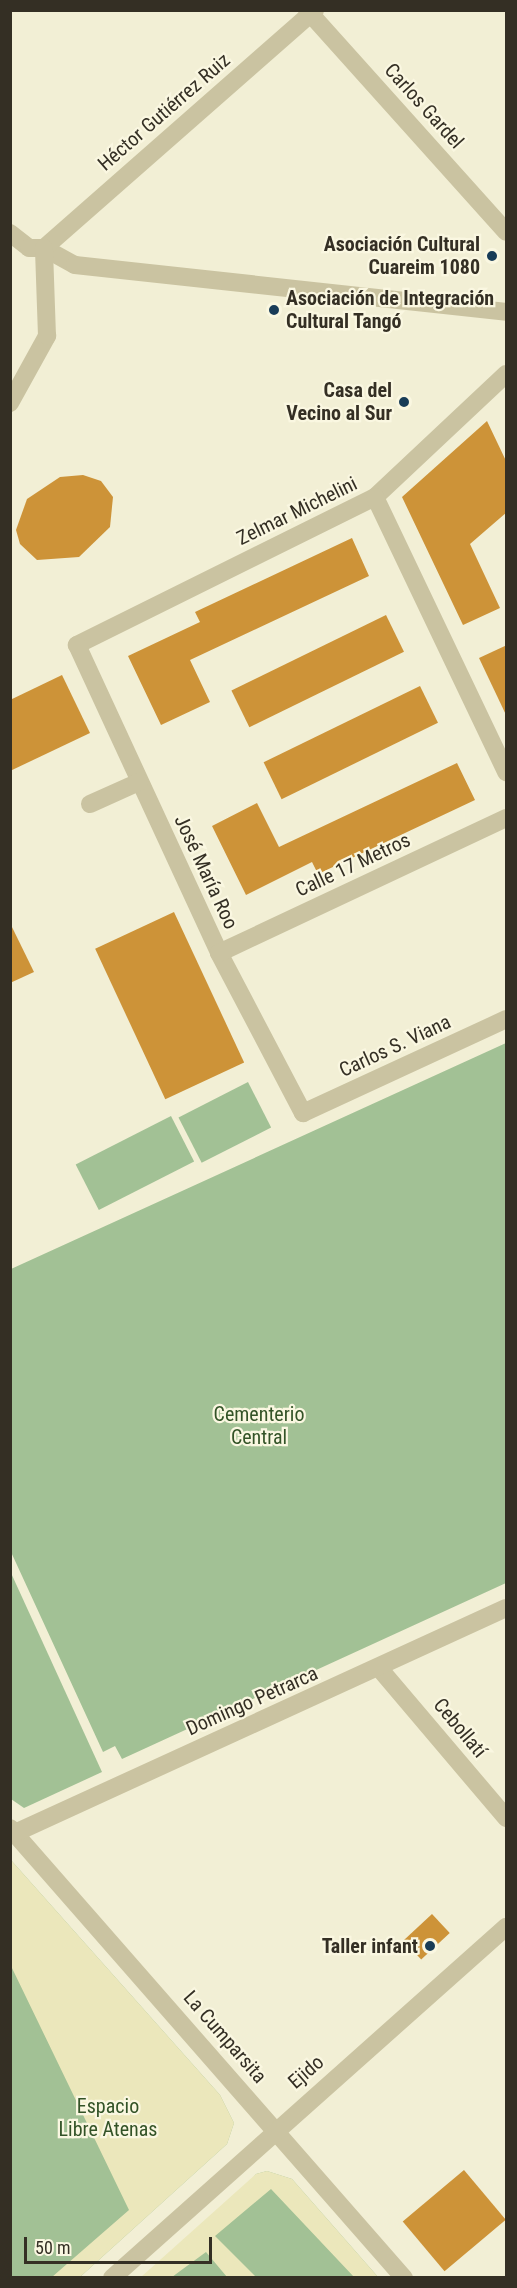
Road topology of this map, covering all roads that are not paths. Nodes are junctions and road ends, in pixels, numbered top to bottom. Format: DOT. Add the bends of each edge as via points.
graph roads {
  1 [pos="311,12"];
  2 [pos="507,232"];
  3 [pos="10,233"];
  4 [pos="44,248"];
  5 [pos="507,312"];
  6 [pos="507,374"];
  7 [pos="10,403"];
  8 [pos="375,497"];
  9 [pos="77,645"];
  10 [pos="507,772"];
  11 [pos="139,782"];
  12 [pos="90,804"];
  13 [pos="507,818"];
  14 [pos="219,953"];
  15 [pos="507,1019"];
  16 [pos="303,1113"];
  17 [pos="507,1608"];
  18 [pos="379,1668"];
  19 [pos="507,1818"];
  20 [pos="13,1830"];
  21 [pos="507,1927"];
  22 [pos="276,2128"];
  23 [pos="121,2274"];
  24 [pos="404,2277"];
  1 -- 2 [label="street, Carlos Gardel"];
  1 -- 4 [label="street, Héctor Gutiérrez Ruiz"];
  3 -- 4 [label="street" via="29,248"];
  4 -- 5 [label="street" via="75,265"];
  4 -- 7 [label="street" via="47,336"];
  6 -- 8 [label="street, Zelmar Michelini"];
  8 -- 9 [label="street, Zelmar Michelini"];
  8 -- 10 [label="street"];
  9 -- 11 [label="street, José María Roo"];
  11 -- 12 [label="street"];
  11 -- 14 [label="street, José María Roo"];
  13 -- 14 [label="street, Calle 17 Metros"];
  14 -- 16 [label="street, José María Roo"];
  15 -- 16 [label="street, Carlos S. Viana"];
  17 -- 18 [label="street, Domingo Petrarca"];
  18 -- 19 [label="street, Cebollatí"];
  18 -- 20 [label="street, Domingo Petrarca"];
  20 -- 22 [label="street, La Cumparsita"];
  21 -- 22 [label="street, Ejido"];
  22 -- 23 [label="street, Ejido"];
  22 -- 24 [label="street, La Cumparsita"];
}
